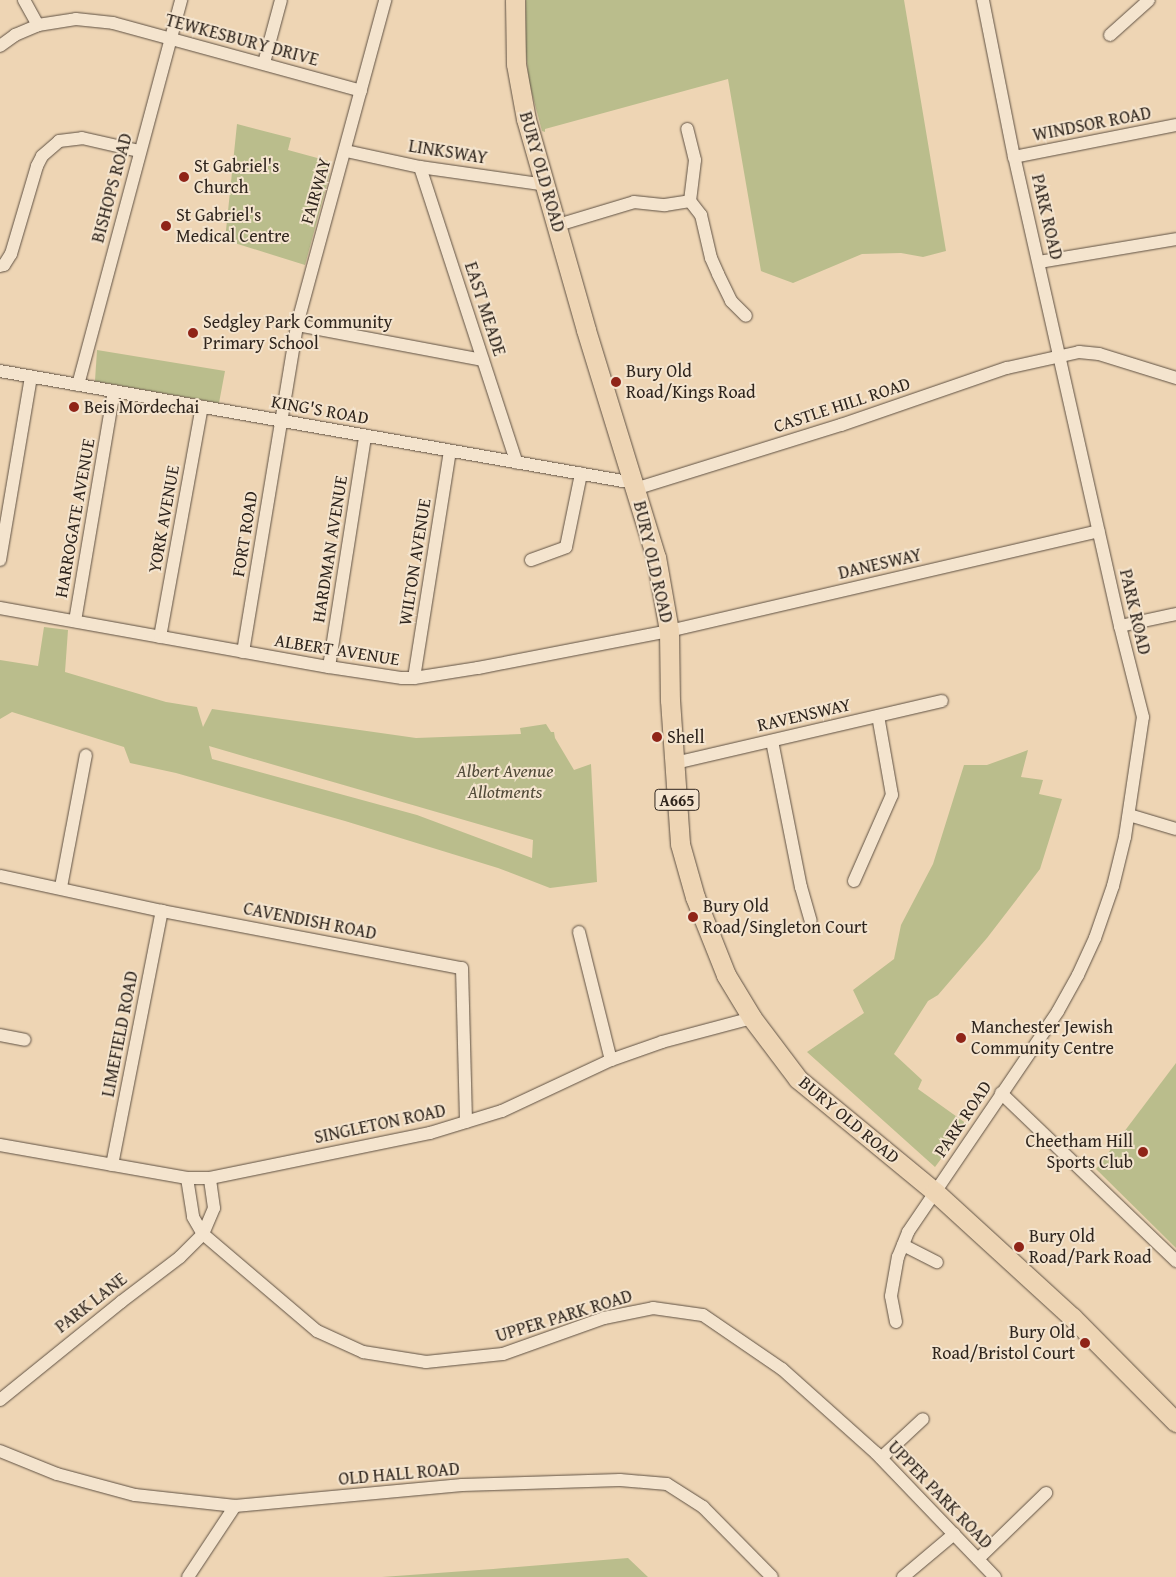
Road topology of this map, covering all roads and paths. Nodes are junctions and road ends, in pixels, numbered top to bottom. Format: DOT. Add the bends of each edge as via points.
graph roads {
  1 [pos="24,0"];
  2 [pos="181,0"];
  3 [pos="281,0"];
  4 [pos="385,0"];
  5 [pos="515,0"];
  6 [pos="983,0"];
  7 [pos="1149,0"];
  8 [pos="38,25"];
  9 [pos="1110,35"];
  10 [pos="171,39"];
  11 [pos="0,46"];
  12 [pos="264,63"];
  13 [pos="361,91"];
  14 [pos="1176,125"];
  15 [pos="687,129"];
  16 [pos="346,151"];
  17 [pos="139,152"];
  18 [pos="1014,157"];
  19 [pos="420,167"];
  20 [pos="546,185"];
  21 [pos="690,201"];
  22 [pos="558,225"];
  23 [pos="1176,239"];
  24 [pos="1039,262"];
  25 [pos="0,266"];
  26 [pos="746,316"];
  27 [pos="297,325"];
  28 [pos="1060,356"];
  29 [pos="482,360"];
  30 [pos="0,371"];
  31 [pos="32,377"];
  32 [pos="1176,378"];
  33 [pos="78,385"];
  34 [pos="114,392"];
  35 [pos="202,407"];
  36 [pos="282,421"];
  37 [pos="365,436"];
  38 [pos="450,451"];
  39 [pos="517,463"];
  40 [pos="580,474"];
  41 [pos="635,486"];
  42 [pos="1099,531"];
  43 [pos="0,560"];
  44 [pos="531,560"];
  45 [pos="0,608"];
  46 [pos="1176,614"];
  47 [pos="75,621"];
  48 [pos="1120,626"];
  49 [pos="669,631"];
  50 [pos="160,637"];
  51 [pos="243,652"];
  52 [pos="329,667"];
  53 [pos="414,678"];
  54 [pos="942,701"];
  55 [pos="878,716"];
  56 [pos="772,741"];
  57 [pos="86,755"];
  58 [pos="675,763"];
  59 [pos="1128,815"];
  60 [pos="1176,829"];
  61 [pos="0,876"];
  62 [pos="854,881"];
  63 [pos="61,887"];
  64 [pos="162,910"];
  65 [pos="811,921"];
  66 [pos="579,932"];
  67 [pos="752,1018"];
  68 [pos="0,1035"];
  69 [pos="25,1040"];
  70 [pos="611,1060"];
  71 [pos="1001,1092"];
  72 [pos="466,1122"];
  73 [pos="0,1145"];
  74 [pos="112,1165"];
  75 [pos="187,1178"];
  76 [pos="210,1178"];
  77 [pos="936,1192"];
  78 [pos="203,1234"];
  79 [pos="903,1244"];
  80 [pos="937,1262"];
  81 [pos="1176,1262"];
  82 [pos="896,1322"];
  83 [pos="0,1400"];
  84 [pos="923,1419"];
  85 [pos="1176,1422"];
  86 [pos="0,1451"];
  87 [pos="881,1458"];
  88 [pos="1046,1493"];
  89 [pos="235,1506"];
  90 [pos="954,1534"];
  91 [pos="978,1558"];
  92 [pos="188,1577"];
  93 [pos="772,1577"];
  94 [pos="903,1577"];
  95 [pos="995,1577"];
  1 -- 8 [label="street"];
  2 -- 10 [label="street, BISHOPS ROAD"];
  3 -- 12 [label="street"];
  4 -- 13 [label="street, FAIRWAY"];
  5 -- 20 [label="main road, BURY OLD ROAD / A665" via="520,88"];
  6 -- 18 [label="street, PARK ROAD"];
  7 -- 9 [label="street"];
  8 -- 10 [label="street, TEWKESBURY DRIVE" via="76,19 113,23"];
  8 -- 11 [label="street, TEWKESBURY DRIVE" via="14,35"];
  10 -- 12 [label="street, TEWKESBURY DRIVE"];
  10 -- 17 [label="street, BISHOPS ROAD"];
  12 -- 13 [label="street, TEWKESBURY DRIVE"];
  13 -- 16 [label="street, FAIRWAY"];
  14 -- 18 [label="street, WINDSOR ROAD"];
  15 -- 21 [label="street" via="695,160"];
  16 -- 19 [label="street, LINKSWAY"];
  16 -- 27 [label="street, FAIRWAY"];
  17 -- 25 [label="street" via="82,138 59,141 42,156 37,166 11,254"];
  17 -- 33 [label="street, BISHOPS ROAD"];
  18 -- 24 [label="street, PARK ROAD"];
  19 -- 20 [label="street, LINKSWAY"];
  19 -- 29 [label="street, EAST MEADE"];
  20 -- 22 [label="main road, BURY OLD ROAD / A665"];
  21 -- 22 [label="street" via="665,205 634,202"];
  21 -- 26 [label="street" via="702,215 718,274 732,301"];
  22 -- 41 [label="main road, BURY OLD ROAD / A665" via="586,330"];
  23 -- 24 [label="street"];
  24 -- 28 [label="street, PARK ROAD"];
  27 -- 29 [label="street"];
  27 -- 36 [label="street, FAIRWAY"];
  28 -- 32 [label="street, CASTLE HILL ROAD" via="1079,352 1099,354"];
  28 -- 41 [label="street, CASTLE HILL ROAD" via="1006,368 841,425"];
  28 -- 42 [label="street, PARK ROAD"];
  29 -- 39 [label="street, EAST MEADE"];
  30 -- 31 [label="street, KING'S ROAD"];
  31 -- 33 [label="street, KING'S ROAD"];
  31 -- 43 [label="street"];
  33 -- 34 [label="street, KING'S ROAD"];
  34 -- 35 [label="street, KING'S ROAD"];
  34 -- 47 [label="street, HARROGATE AVENUE"];
  35 -- 36 [label="street, KING'S ROAD"];
  35 -- 50 [label="street, YORK AVENUE"];
  36 -- 37 [label="street, KING'S ROAD"];
  36 -- 51 [label="street, FORT ROAD"];
  37 -- 38 [label="street, KING'S ROAD"];
  37 -- 52 [label="street, HARDMAN AVENUE"];
  38 -- 39 [label="street, KING'S ROAD"];
  38 -- 53 [label="street, WILTON AVENUE"];
  39 -- 40 [label="street, KING'S ROAD"];
  40 -- 41 [label="street, KING'S ROAD"];
  40 -- 44 [label="street" via="566,547"];
  41 -- 49 [label="main road, BURY OLD ROAD / A665" via="656,557"];
  42 -- 48 [label="street, PARK ROAD"];
  42 -- 49 [label="street, DANESWAY"];
  45 -- 47 [label="street, ALBERT AVENUE"];
  46 -- 48 [label="street"];
  47 -- 50 [label="street, ALBERT AVENUE"];
  48 -- 59 [label="street, PARK ROAD" via="1143,717"];
  49 -- 53 [label="street, ALBERT AVENUE"];
  49 -- 58 [label="main road, BURY OLD ROAD / A665"];
  50 -- 51 [label="street, ALBERT AVENUE"];
  51 -- 52 [label="street, ALBERT AVENUE"];
  52 -- 53 [label="street, ALBERT AVENUE"];
  54 -- 55 [label="street, RAVENSWAY"];
  55 -- 56 [label="street, RAVENSWAY"];
  55 -- 62 [label="street" via="892,795"];
  56 -- 58 [label="street, RAVENSWAY"];
  56 -- 65 [label="street" via="801,887"];
  57 -- 63 [label="street"];
  58 -- 67 [label="main road, BURY OLD ROAD / A665" via="680,844 694,897 726,975"];
  59 -- 60 [label="street"];
  59 -- 71 [label="street, PARK ROAD" via="1113,886 1096,938 1058,1011"];
  61 -- 63 [label="street, CAVENDISH ROAD"];
  63 -- 64 [label="street, CAVENDISH ROAD"];
  64 -- 72 [label="street, CAVENDISH ROAD" via="462,968"];
  64 -- 74 [label="street, LIMEFIELD ROAD"];
  66 -- 70 [label="street"];
  67 -- 70 [label="street, SINGLETON ROAD" via="662,1042"];
  67 -- 77 [label="main road, BURY OLD ROAD / A665" via="798,1079"];
  68 -- 69 [label="street"];
  70 -- 72 [label="street, SINGLETON ROAD" via="502,1111"];
  71 -- 77 [label="street, PARK ROAD"];
  71 -- 81 [label="street"];
  72 -- 76 [label="street, SINGLETON ROAD" via="430,1133"];
  73 -- 74 [label="street, SINGLETON ROAD"];
  74 -- 75 [label="street, SINGLETON ROAD"];
  75 -- 76 [label="street, SINGLETON ROAD"];
  75 -- 78 [label="street, UPPER PARK ROAD" via="194,1217"];
  76 -- 78 [label="street" via="214,1208"];
  77 -- 79 [label="street, PARK ROAD"];
  77 -- 85 [label="main road, BURY OLD ROAD / A665" via="1072,1317"];
  78 -- 83 [label="street, PARK LANE" via="180,1257"];
  78 -- 87 [label="street, UPPER PARK ROAD" via="317,1332 372,1354 426,1362 503,1354 604,1318 653,1308 703,1315 782,1369"];
  79 -- 80 [label="street"];
  79 -- 82 [label="street, PARK ROAD" via="892,1296"];
  84 -- 87 [label="street"];
  86 -- 89 [label="street, OLD HALL ROAD" via="57,1474 135,1495"];
  87 -- 90 [label="street, UPPER PARK ROAD"];
  88 -- 91 [label="street"];
  89 -- 92 [label="street"];
  89 -- 93 [label="street, OLD HALL ROAD" via="462,1485 620,1480 667,1484 703,1507"];
  90 -- 91 [label="street, UPPER PARK ROAD"];
  90 -- 94 [label="street"];
  91 -- 95 [label="street, UPPER PARK ROAD"];
}
